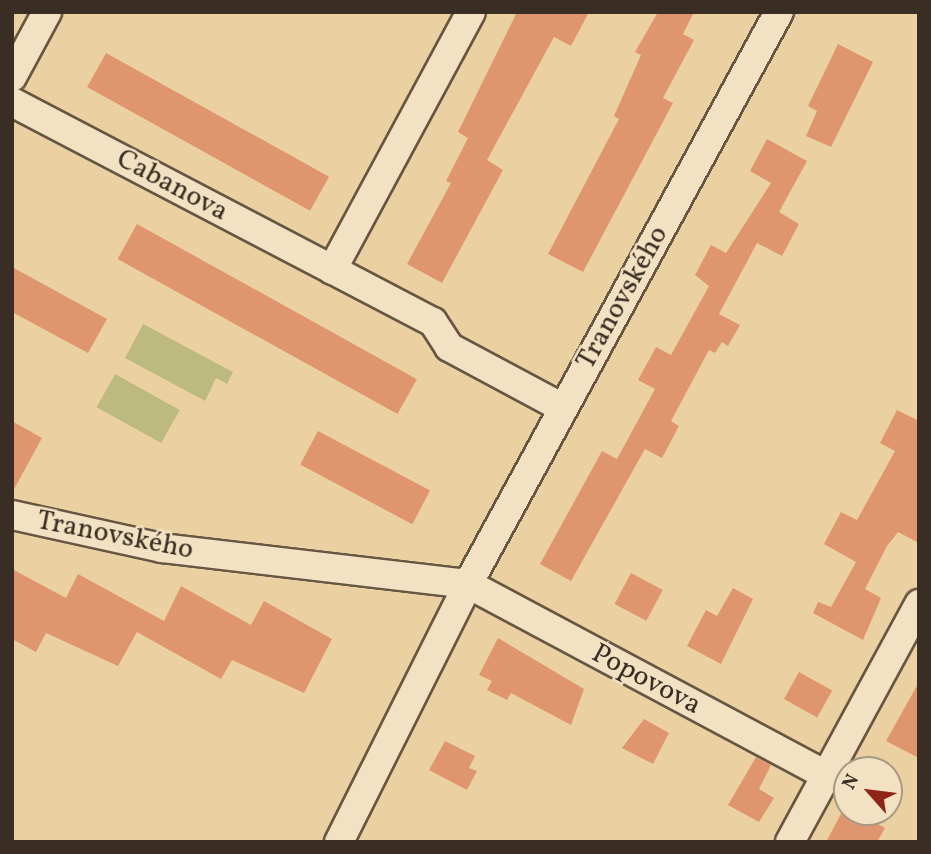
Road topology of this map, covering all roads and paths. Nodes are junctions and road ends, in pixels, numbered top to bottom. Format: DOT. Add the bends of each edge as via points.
graph roads {
  1 [pos="47,12"];
  2 [pos="471,12"];
  3 [pos="779,12"];
  4 [pos="12,77"];
  5 [pos="12,102"];
  6 [pos="332,270"];
  7 [pos="563,408"];
  8 [pos="12,515"];
  9 [pos="468,584"];
  10 [pos="919,604"];
  11 [pos="825,775"];
  12 [pos="339,842"];
  13 [pos="790,842"];
  1 -- 4 [label="street"];
  2 -- 6 [label="street"];
  3 -- 7 [label="street, Tranovského"];
  5 -- 6 [label="street, Cabanova"];
  6 -- 7 [label="street, Cabanova" via="433,322 449,347"];
  7 -- 9 [label="street, Tranovského"];
  8 -- 9 [label="street, Tranovského" via="162,548"];
  9 -- 11 [label="street, Popovova"];
  9 -- 12 [label="street, Tranovského"];
  10 -- 11 [label="street"];
  11 -- 13 [label="street"];
}
